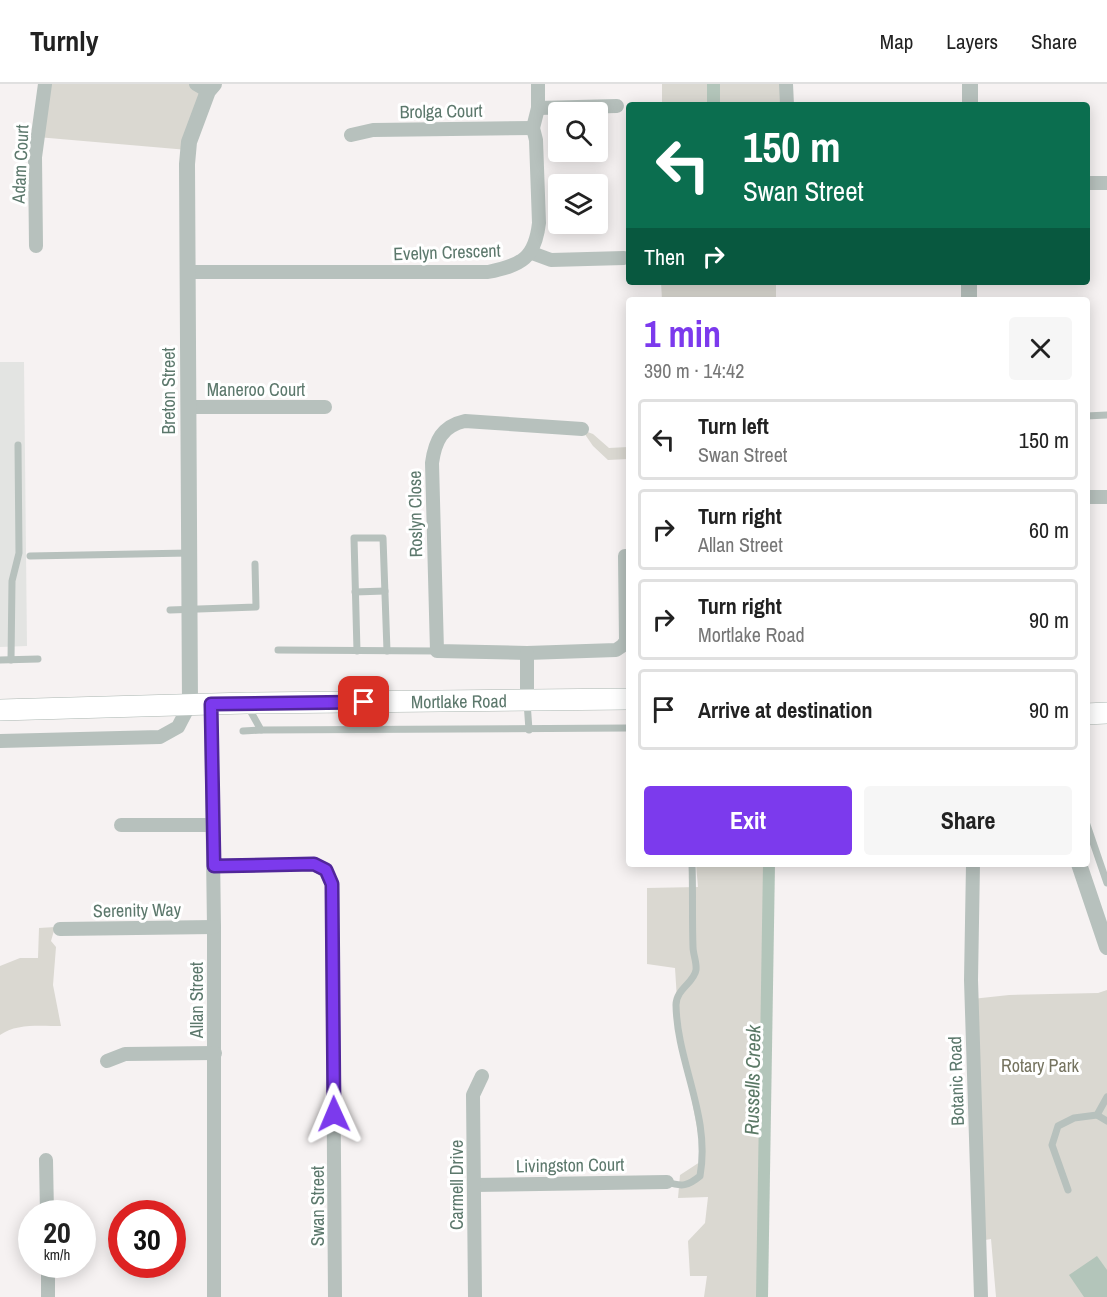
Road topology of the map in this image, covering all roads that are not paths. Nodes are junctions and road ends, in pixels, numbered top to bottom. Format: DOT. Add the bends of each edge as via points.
graph roads {
  1 [pos="45,84"];
  2 [pos="538,84"];
  3 [pos="786,84"];
  4 [pos="970,84"];
  5 [pos="206,86"];
  6 [pos="787,102"];
  7 [pos="970,102"];
  8 [pos="617,106"];
  9 [pos="538,108"];
  10 [pos="533,128"];
  11 [pos="351,135"];
  12 [pos="1090,183"];
  13 [pos="1107,183"];
  14 [pos="36,246"];
  15 [pos="532,253"];
  16 [pos="624,258"];
  17 [pos="188,272"];
  18 [pos="188,407"];
  19 [pos="324,407"];
  20 [pos="1107,415"];
  21 [pos="1090,416"];
  22 [pos="582,429"];
  23 [pos="18,445"];
  24 [pos="1090,497"];
  25 [pos="1107,497"];
  26 [pos="189,553"];
  27 [pos="30,556"];
  28 [pos="622,556"];
  29 [pos="255,564"];
  30 [pos="385,591"];
  31 [pos="355,592"];
  32 [pos="189,609"];
  33 [pos="170,610"];
  34 [pos="278,650"];
  35 [pos="357,651"];
  36 [pos="387,651"];
  37 [pos="437,651"];
  38 [pos="527,653"];
  39 [pos="38,659"];
  40 [pos="0,660"];
  41 [pos="11,660"];
  42 [pos="626,699"];
  43 [pos="527,700"];
  44 [pos="247,703"];
  45 [pos="190,704"];
  46 [pos="211,704"];
  47 [pos="0,710"];
  48 [pos="626,728"];
  49 [pos="261,730"];
  50 [pos="529,730"];
  51 [pos="243,731"];
  52 [pos="0,741"];
  53 [pos="121,825"];
  54 [pos="213,825"];
  55 [pos="1090,834"];
  56 [pos="214,866"];
  57 [pos="692,867"];
  58 [pos="973,867"];
  59 [pos="1080,867"];
  60 [pos="1107,883"];
  61 [pos="58,927"];
  62 [pos="214,927"];
  63 [pos="1107,947"];
  64 [pos="215,1053"];
  65 [pos="107,1061"];
  66 [pos="482,1076"];
  67 [pos="1107,1097"];
  68 [pos="1097,1115"];
  69 [pos="1107,1121"];
  70 [pos="46,1160"];
  71 [pos="667,1182"];
  72 [pos="474,1185"];
  73 [pos="1068,1190"];
  74 [pos="47,1200"];
  75 [pos="48,1278"];
  76 [pos="48,1297"];
  77 [pos="214,1297"];
  78 [pos="335,1297"];
  79 [pos="475,1297"];
  80 [pos="981,1297"];
  1 -- 14 [label="street, Adam Court" via="35,157"];
  2 -- 9 [label="street"];
  3 -- 6 [label="street"];
  4 -- 7 [label="street"];
  5 -- 17 [label="street, Breton Street" via="189,142"];
  8 -- 9 [label="street"];
  9 -- 10 [label="street"];
  10 -- 11 [label="street, Brolga Court" via="373,130"];
  10 -- 15 [label="street" via="539,223"];
  12 -- 13 [label="street"];
  15 -- 16 [label="street" via="551,260"];
  15 -- 17 [label="street, Evelyn Crescent" via="509,268 488,272"];
  17 -- 18 [label="street, Breton Street"];
  18 -- 19 [label="street, Maneroo Court"];
  18 -- 26 [label="street, Breton Street"];
  20 -- 21 [label="lane"];
  22 -- 37 [label="street, Roslyn Close" via="465,422 453,424 438,441 432,463"];
  23 -- 41 [label="lane" via="19,553 12,581"];
  24 -- 25 [label="street"];
  26 -- 27 [label="lane"];
  26 -- 32 [label="street, Breton Street"];
  28 -- 38 [label="street" via="626,634 622,646 616,650"];
  29 -- 32 [label="lane" via="255,607"];
  30 -- 31 [label="lane"];
  30 -- 31 [label="lane" via="383,537 354,538"];
  30 -- 36 [label="lane"];
  31 -- 35 [label="lane"];
  32 -- 33 [label="lane"];
  32 -- 45 [label="street, Breton Street"];
  34 -- 35 [label="lane"];
  35 -- 36 [label="lane"];
  36 -- 37 [label="lane"];
  37 -- 38 [label="street"];
  38 -- 43 [label="street"];
  39 -- 41 [label="lane"];
  40 -- 41 [label="lane"];
  42 -- 43 [label="main road, Mortlake Road"];
  43 -- 44 [label="main road, Mortlake Road"];
  43 -- 50 [label="lane, Mortlake Road"];
  44 -- 46 [label="main road, Mortlake Road"];
  44 -- 49 [label="lane"];
  45 -- 46 [label="main road, Mortlake Road"];
  45 -- 47 [label="main road, Mortlake Road"];
  45 -- 52 [label="street" via="178,727 160,737"];
  46 -- 54 [label="street, Allan Street"];
  48 -- 50 [label="lane, Mortlake Road"];
  49 -- 50 [label="lane, Mortlake Road"];
  49 -- 51 [label="lane, Mortlake Road"];
  53 -- 54 [label="street"];
  54 -- 56 [label="street, Allan Street"];
  55 -- 60 [label="lane"];
  56 -- 62 [label="street, Allan Street"];
  56 -- 78 [label="street, Swan Street" via="314,864 326,870 332,884"];
  57 -- 71 [label="lane" via="696,969 676,1002 701,1128 703,1160 700,1176 690,1185 680,1187"];
  58 -- 80 [label="street, Botanic Road" via="972,990"];
  59 -- 63 [label="street"];
  61 -- 62 [label="street, Serenity Way"];
  62 -- 64 [label="street, Allan Street"];
  64 -- 65 [label="street" via="125,1054"];
  64 -- 77 [label="street, Allan Street"];
  66 -- 72 [label="street, Carmell Drive" via="473,1095"];
  67 -- 68 [label="lane"];
  68 -- 69 [label="lane"];
  68 -- 73 [label="lane" via="1074,1118 1058,1126 1052,1145"];
  70 -- 74 [label="street"];
  71 -- 72 [label="street, Livingston Court"];
  72 -- 79 [label="street, Carmell Drive"];
  75 -- 76 [label="street"];
}
